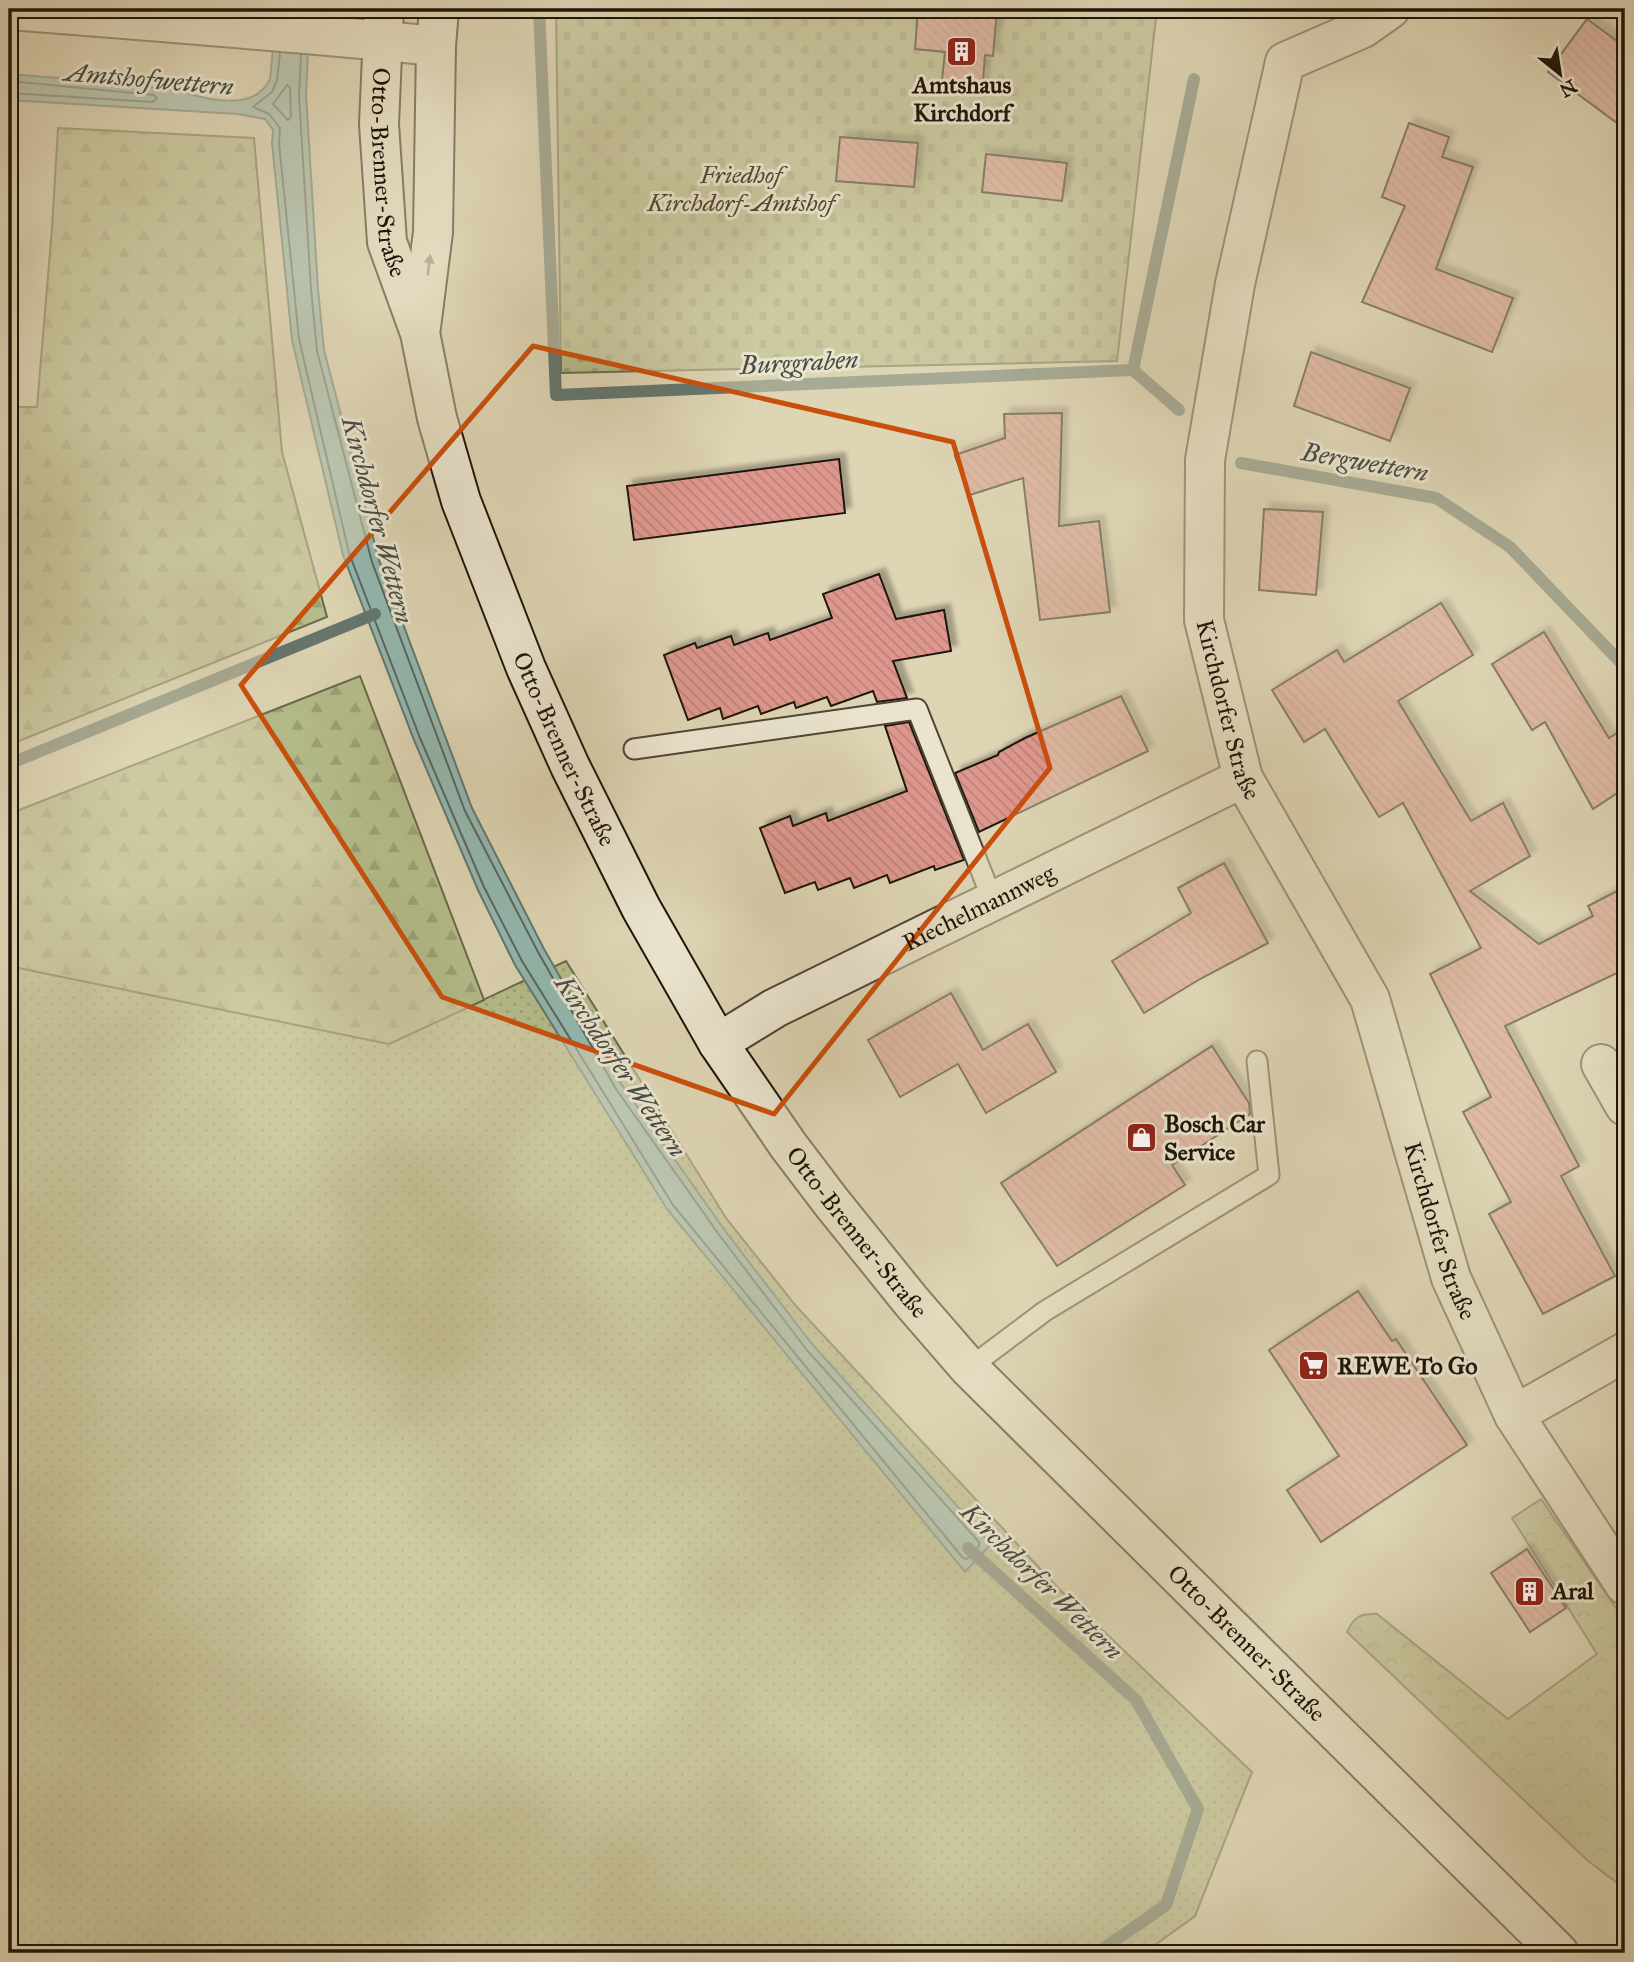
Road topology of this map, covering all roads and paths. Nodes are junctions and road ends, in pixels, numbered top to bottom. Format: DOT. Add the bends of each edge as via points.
graph roads {
  1 [pos="9,10"];
  2 [pos="1368,15"];
  3 [pos="383,25"];
  4 [pos="438,27"];
  5 [pos="420,332"];
  6 [pos="634,748"];
  7 [pos="1244,778"];
  8 [pos="993,901"];
  9 [pos="718,1043"];
  10 [pos="1257,1061"];
  11 [pos="1601,1064"];
  12 [pos="1625,1106"];
  13 [pos="1625,1352"];
  14 [pos="969,1368"];
  15 [pos="1514,1415"];
  16 [pos="1625,1585"];
  17 [pos="1559,1953"];
  1 -- 3 [label="street" via="329,37"];
  2 -- 7 [label="street, Kirchdorfer Straße" via="1285,62 1235,285 1205,460 1204,620"];
  3 -- 4 [label="street"];
  3 -- 5 [label="street, Otto-Brenner-Straße" via="379,124 387,242"];
  5 -- 4 [label="street, Otto-Brenner-Straße, one-way" via="433,232"];
  5 -- 9 [label="street, Otto-Brenner-Straße" via="437,418 461,501 526,668 635,896"];
  6 -- 8 [label="lane" via="917,709"];
  7 -- 8 [label="street, Riechelmannweg"];
  7 -- 15 [label="street, Kirchdorfer Straße" via="1370,999 1451,1278"];
  8 -- 9 [label="street, Riechelmannweg" via="775,1008"];
  9 -- 14 [label="street, Otto-Brenner-Straße" via="832,1203"];
  10 -- 14 [label="lane" via="1269,1175 1045,1311"];
  11 -- 12 [label="street"];
  13 -- 15 [label="street"];
  14 -- 17 [label="street, Otto-Brenner-Straße"];
  15 -- 16 [label="street, Kirchdorfer Straße"];
}
